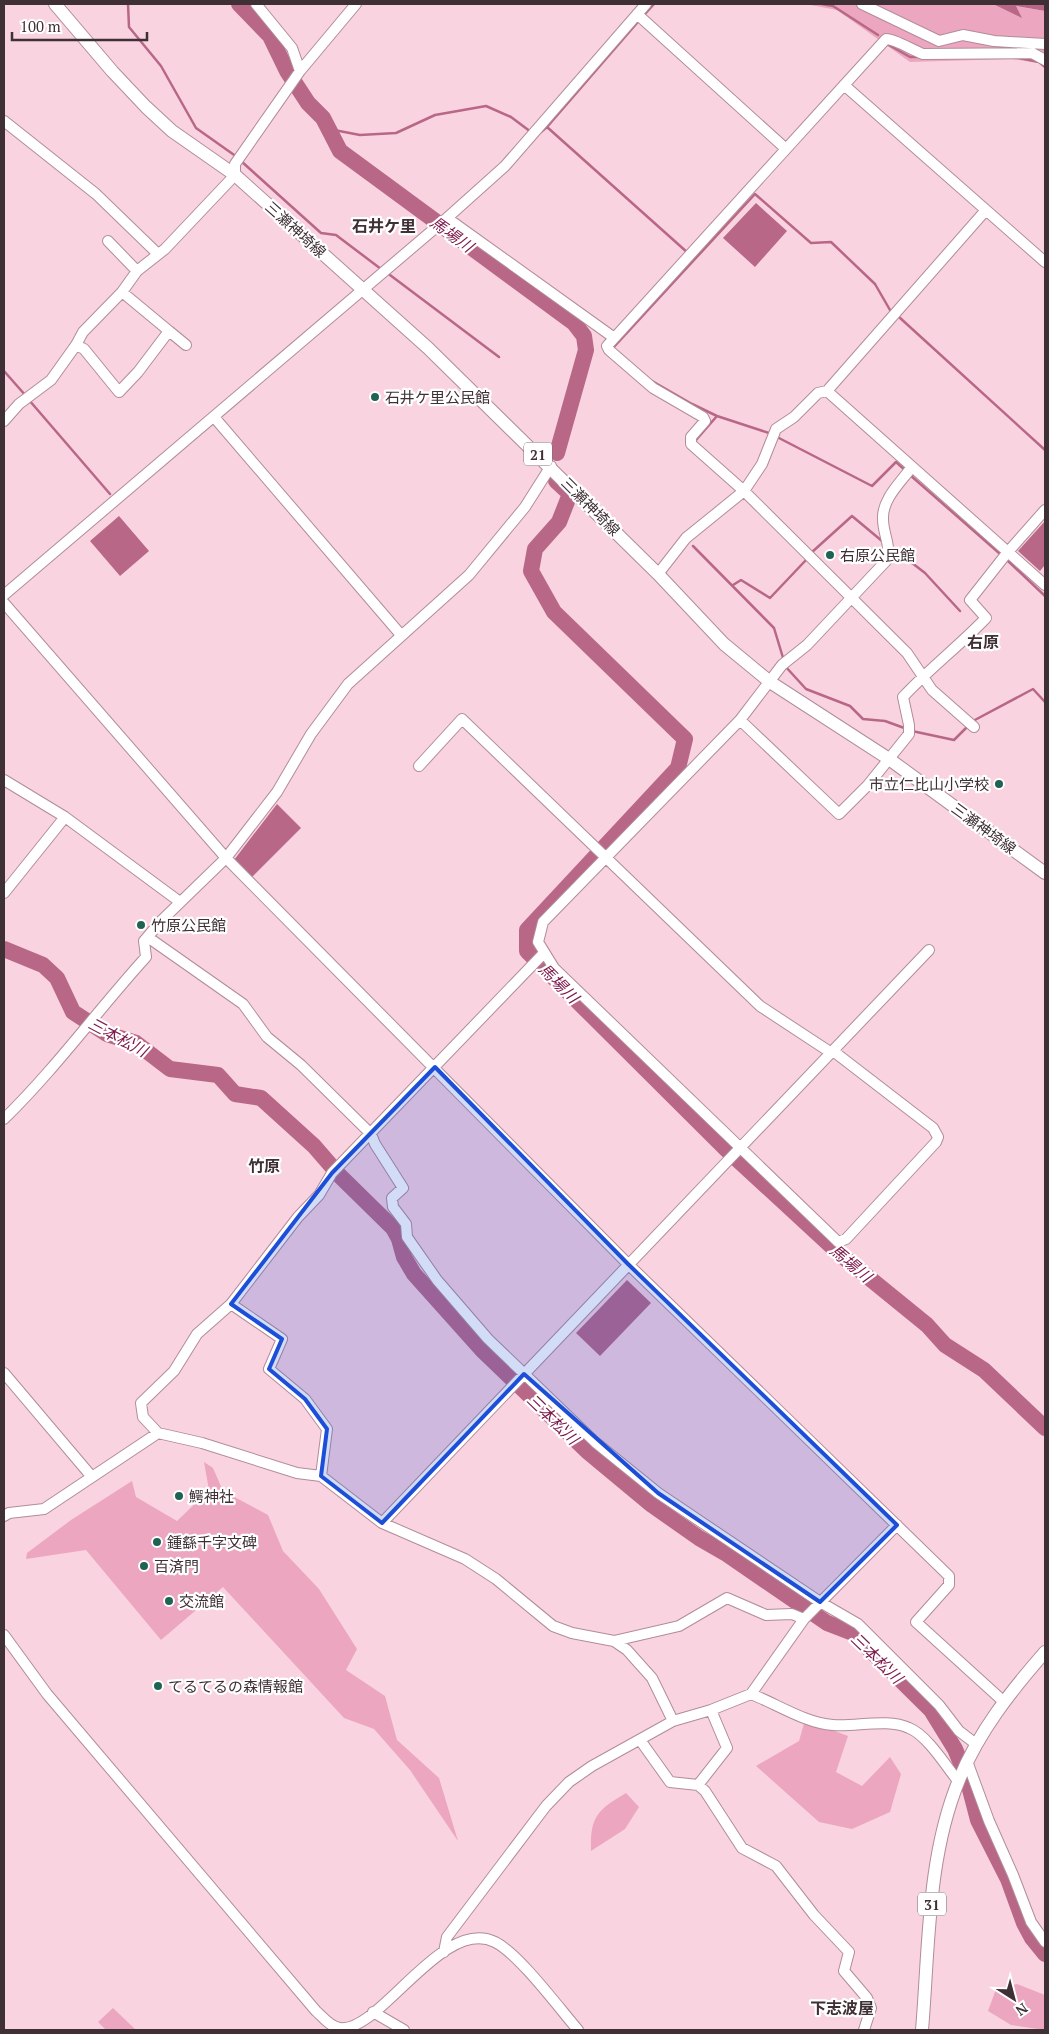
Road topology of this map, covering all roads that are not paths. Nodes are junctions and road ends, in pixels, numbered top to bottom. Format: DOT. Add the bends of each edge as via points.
graph roads {
  1 [pos="55,4"];
  2 [pos="256,4"];
  3 [pos="356,4"];
  4 [pos="646,4"];
  5 [pos="862,4"];
  6 [pos="637,14"];
  7 [pos="939,41"];
  8 [pos="1045,44"];
  9 [pos="944,52"];
  10 [pos="1045,60"];
  11 [pos="300,71"];
  12 [pos="844,85"];
  13 [pos="4,121"];
  14 [pos="786,148"];
  15 [pos="235,169"];
  16 [pos="986,210"];
  17 [pos="447,218"];
  18 [pos="108,241"];
  19 [pos="158,254"];
  20 [pos="1045,262"];
  21 [pos="137,271"];
  22 [pos="363,288"];
  23 [pos="122,292"];
  24 [pos="169,332"];
  25 [pos="613,338"];
  26 [pos="76,345"];
  27 [pos="186,345"];
  28 [pos="827,391"];
  29 [pos="214,417"];
  30 [pos="4,421"];
  31 [pos="550,466"];
  32 [pos="912,468"];
  33 [pos="744,491"];
  34 [pos="1045,510"];
  35 [pos="1007,553"];
  36 [pos="658,574"];
  37 [pos="1045,585"];
  38 [pos="4,595"];
  39 [pos="852,598"];
  40 [pos="4,603"];
  41 [pos="401,635"];
  42 [pos="923,675"];
  43 [pos="770,682"];
  44 [pos="740,720"];
  45 [pos="974,727"];
  46 [pos="889,760"];
  47 [pos="419,766"];
  48 [pos="4,780"];
  49 [pos="66,817"];
  50 [pos="226,858"];
  51 [pos="607,858"];
  52 [pos="1045,873"];
  53 [pos="4,893"];
  54 [pos="180,902"];
  55 [pos="149,938"];
  56 [pos="929,950"];
  57 [pos="544,953"];
  58 [pos="830,1052"];
  59 [pos="435,1067"];
  60 [pos="4,1119"];
  61 [pos="371,1134"];
  62 [pos="739,1148"];
  63 [pos="628,1264"];
  64 [pos="231,1304"];
  65 [pos="4,1373"];
  66 [pos="524,1374"];
  67 [pos="158,1433"];
  68 [pos="321,1476"];
  69 [pos="92,1477"];
  70 [pos="4,1516"];
  71 [pos="382,1523"];
  72 [pos="897,1525"];
  73 [pos="820,1602"];
  74 [pos="804,1619"];
  75 [pos="4,1635"];
  76 [pos="614,1642"];
  77 [pos="1045,1652"];
  78 [pos="751,1694"];
  79 [pos="1003,1701"];
  80 [pos="711,1710"];
  81 [pos="673,1721"];
  82 [pos="640,1740"];
  83 [pos="976,1744"];
  84 [pos="967,1762"];
  85 [pos="958,1781"];
  86 [pos="698,1785"];
  87 [pos="1045,1942"];
  88 [pos="444,1952"];
  89 [pos="373,2012"];
  90 [pos="338,2029"];
  91 [pos="404,2030"];
  92 [pos="578,2030"];
  93 [pos="864,2030"];
  94 [pos="922,2030"];
  1 -- 15 [label="main road, 三瀬神埼線 / 21" via="112,71 172,131"];
  2 -- 11 [label="street" via="292,48"];
  3 -- 11 [label="street"];
  4 -- 6 [label="street"];
  5 -- 7 [label="street"];
  6 -- 14 [label="street"];
  6 -- 17 [label="street" via="505,166"];
  7 -- 8 [label="street" via="963,35 994,41"];
  7 -- 9 [label="street"];
  9 -- 10 [label="street" via="1032,53"];
  9 -- 12 [label="street" via="923,54 886,39"];
  11 -- 15 [label="street"];
  12 -- 14 [label="street"];
  12 -- 16 [label="street"];
  13 -- 19 [label="street" via="96,194"];
  14 -- 25 [label="street"];
  15 -- 19 [label="street"];
  15 -- 22 [label="main road, 三瀬神埼線 / 21"];
  16 -- 20 [label="street"];
  16 -- 28 [label="street"];
  17 -- 22 [label="street"];
  17 -- 25 [label="street"];
  18 -- 21 [label="street"];
  19 -- 21 [label="street"];
  21 -- 23 [label="street"];
  22 -- 29 [label="street"];
  22 -- 31 [label="main road, 三瀬神埼線 / 21"];
  23 -- 24 [label="street"];
  23 -- 26 [label="street" via="82,332"];
  24 -- 26 [label="street" via="120,392 84,349"];
  24 -- 27 [label="street"];
  25 -- 33 [label="street" via="608,350 653,388 703,417 706,421 691,438 691,444"];
  26 -- 30 [label="street" via="50,380 19,404"];
  28 -- 32 [label="street"];
  28 -- 33 [label="street" via="813,397 772,435 762,464"];
  29 -- 38 [label="street"];
  29 -- 41 [label="street"];
  31 -- 36 [label="main road, 三瀬神埼線 / 21"];
  31 -- 41 [label="street" via="526,507 486,556"];
  32 -- 35 [label="street"];
  32 -- 39 [label="street" via="886,502 883,518 890,552 886,561"];
  33 -- 36 [label="street" via="686,538"];
  33 -- 39 [label="street"];
  34 -- 35 [label="street"];
  35 -- 37 [label="street"];
  35 -- 42 [label="street" via="970,600 986,618 961,644"];
  36 -- 43 [label="main road, 三瀬神埼線 / 21" via="724,644"];
  39 -- 42 [label="street" via="907,653"];
  39 -- 43 [label="street" via="807,645 786,661"];
  40 -- 50 [label="street"];
  41 -- 50 [label="street" via="348,684 311,734 277,792"];
  42 -- 45 [label="street" via="932,690"];
  42 -- 46 [label="street" via="903,697 909,734"];
  43 -- 44 [label="street"];
  43 -- 46 [label="main road, 三瀬神埼線 / 21"];
  44 -- 46 [label="street" via="839,814"];
  44 -- 51 [label="street"];
  46 -- 52 [label="main road, 三瀬神埼線 / 21"];
  47 -- 51 [label="street" via="462,718"];
  48 -- 49 [label="street"];
  49 -- 53 [label="street"];
  49 -- 54 [label="street"];
  50 -- 54 [label="street"];
  50 -- 59 [label="street"];
  51 -- 57 [label="street" via="543,922 538,942"];
  51 -- 58 [label="street" via="760,1006"];
  54 -- 55 [label="street"];
  55 -- 60 [label="street" via="144,941 146,957 61,1060"];
  55 -- 61 [label="street" via="243,1004 267,1038"];
  56 -- 58 [label="street"];
  57 -- 59 [label="street"];
  57 -- 62 [label="street" via="554,968"];
  58 -- 62 [label="street"];
  58 -- 62 [label="street" via="837,1054 933,1128 938,1137 846,1239 838,1242"];
  59 -- 61 [label="street"];
  59 -- 63 [label="street"];
  61 -- 64 [label="street" via="332,1173 319,1195 298,1217"];
  61 -- 66 [label="street" via="403,1188 392,1198 393,1207 406,1224 407,1237 416,1253 488,1340"];
  62 -- 63 [label="street"];
  63 -- 66 [label="street"];
  63 -- 72 [label="street"];
  64 -- 67 [label="street" via="197,1334 174,1371 140,1403 143,1417"];
  64 -- 68 [label="street" via="282,1339 270,1369 305,1399 326,1428"];
  65 -- 69 [label="street"];
  66 -- 71 [label="street"];
  66 -- 73 [label="street" via="595,1442 658,1493"];
  67 -- 68 [label="street" via="202,1443 297,1473"];
  67 -- 69 [label="street"];
  68 -- 71 [label="street"];
  69 -- 70 [label="street" via="44,1509"];
  71 -- 76 [label="street" via="465,1559 496,1579 552,1626"];
  72 -- 73 [label="street"];
  72 -- 79 [label="street" via="951,1580 917,1618 918,1626"];
  73 -- 74 [label="street"];
  73 -- 83 [label="street" via="858,1624 939,1705 959,1732"];
  74 -- 76 [label="street" via="792,1614 766,1616 727,1598 679,1626"];
  74 -- 78 [label="street"];
  75 -- 90 [label="street" via="47,1694 316,2011"];
  76 -- 81 [label="street" via="627,1650 652,1678"];
  77 -- 79 [label="main road, 31"];
  78 -- 80 [label="street"];
  78 -- 85 [label="street" via="832,1725 885,1724 909,1728 926,1742"];
  79 -- 83 [label="main road, 31"];
  80 -- 81 [label="street"];
  80 -- 86 [label="street" via="727,1748"];
  81 -- 82 [label="street"];
  82 -- 86 [label="street" via="670,1782"];
  82 -- 88 [label="street" via="569,1782 546,1806 447,1937"];
  83 -- 84 [label="main road, 31"];
  84 -- 85 [label="main road, 31"];
  84 -- 87 [label="street" via="1031,1922"];
  85 -- 94 [label="main road, 31" via="945,1823 935,1877"];
  86 -- 93 [label="street" via="742,1848 776,1866 814,1915 849,1952 844,1970 867,1998 871,2008"];
  88 -- 89 [label="street"];
  88 -- 92 [label="street" via="461,1941 476,1938 495,1942 532,1976"];
  89 -- 90 [label="street" via="350,2028"];
  89 -- 91 [label="street"];
}
